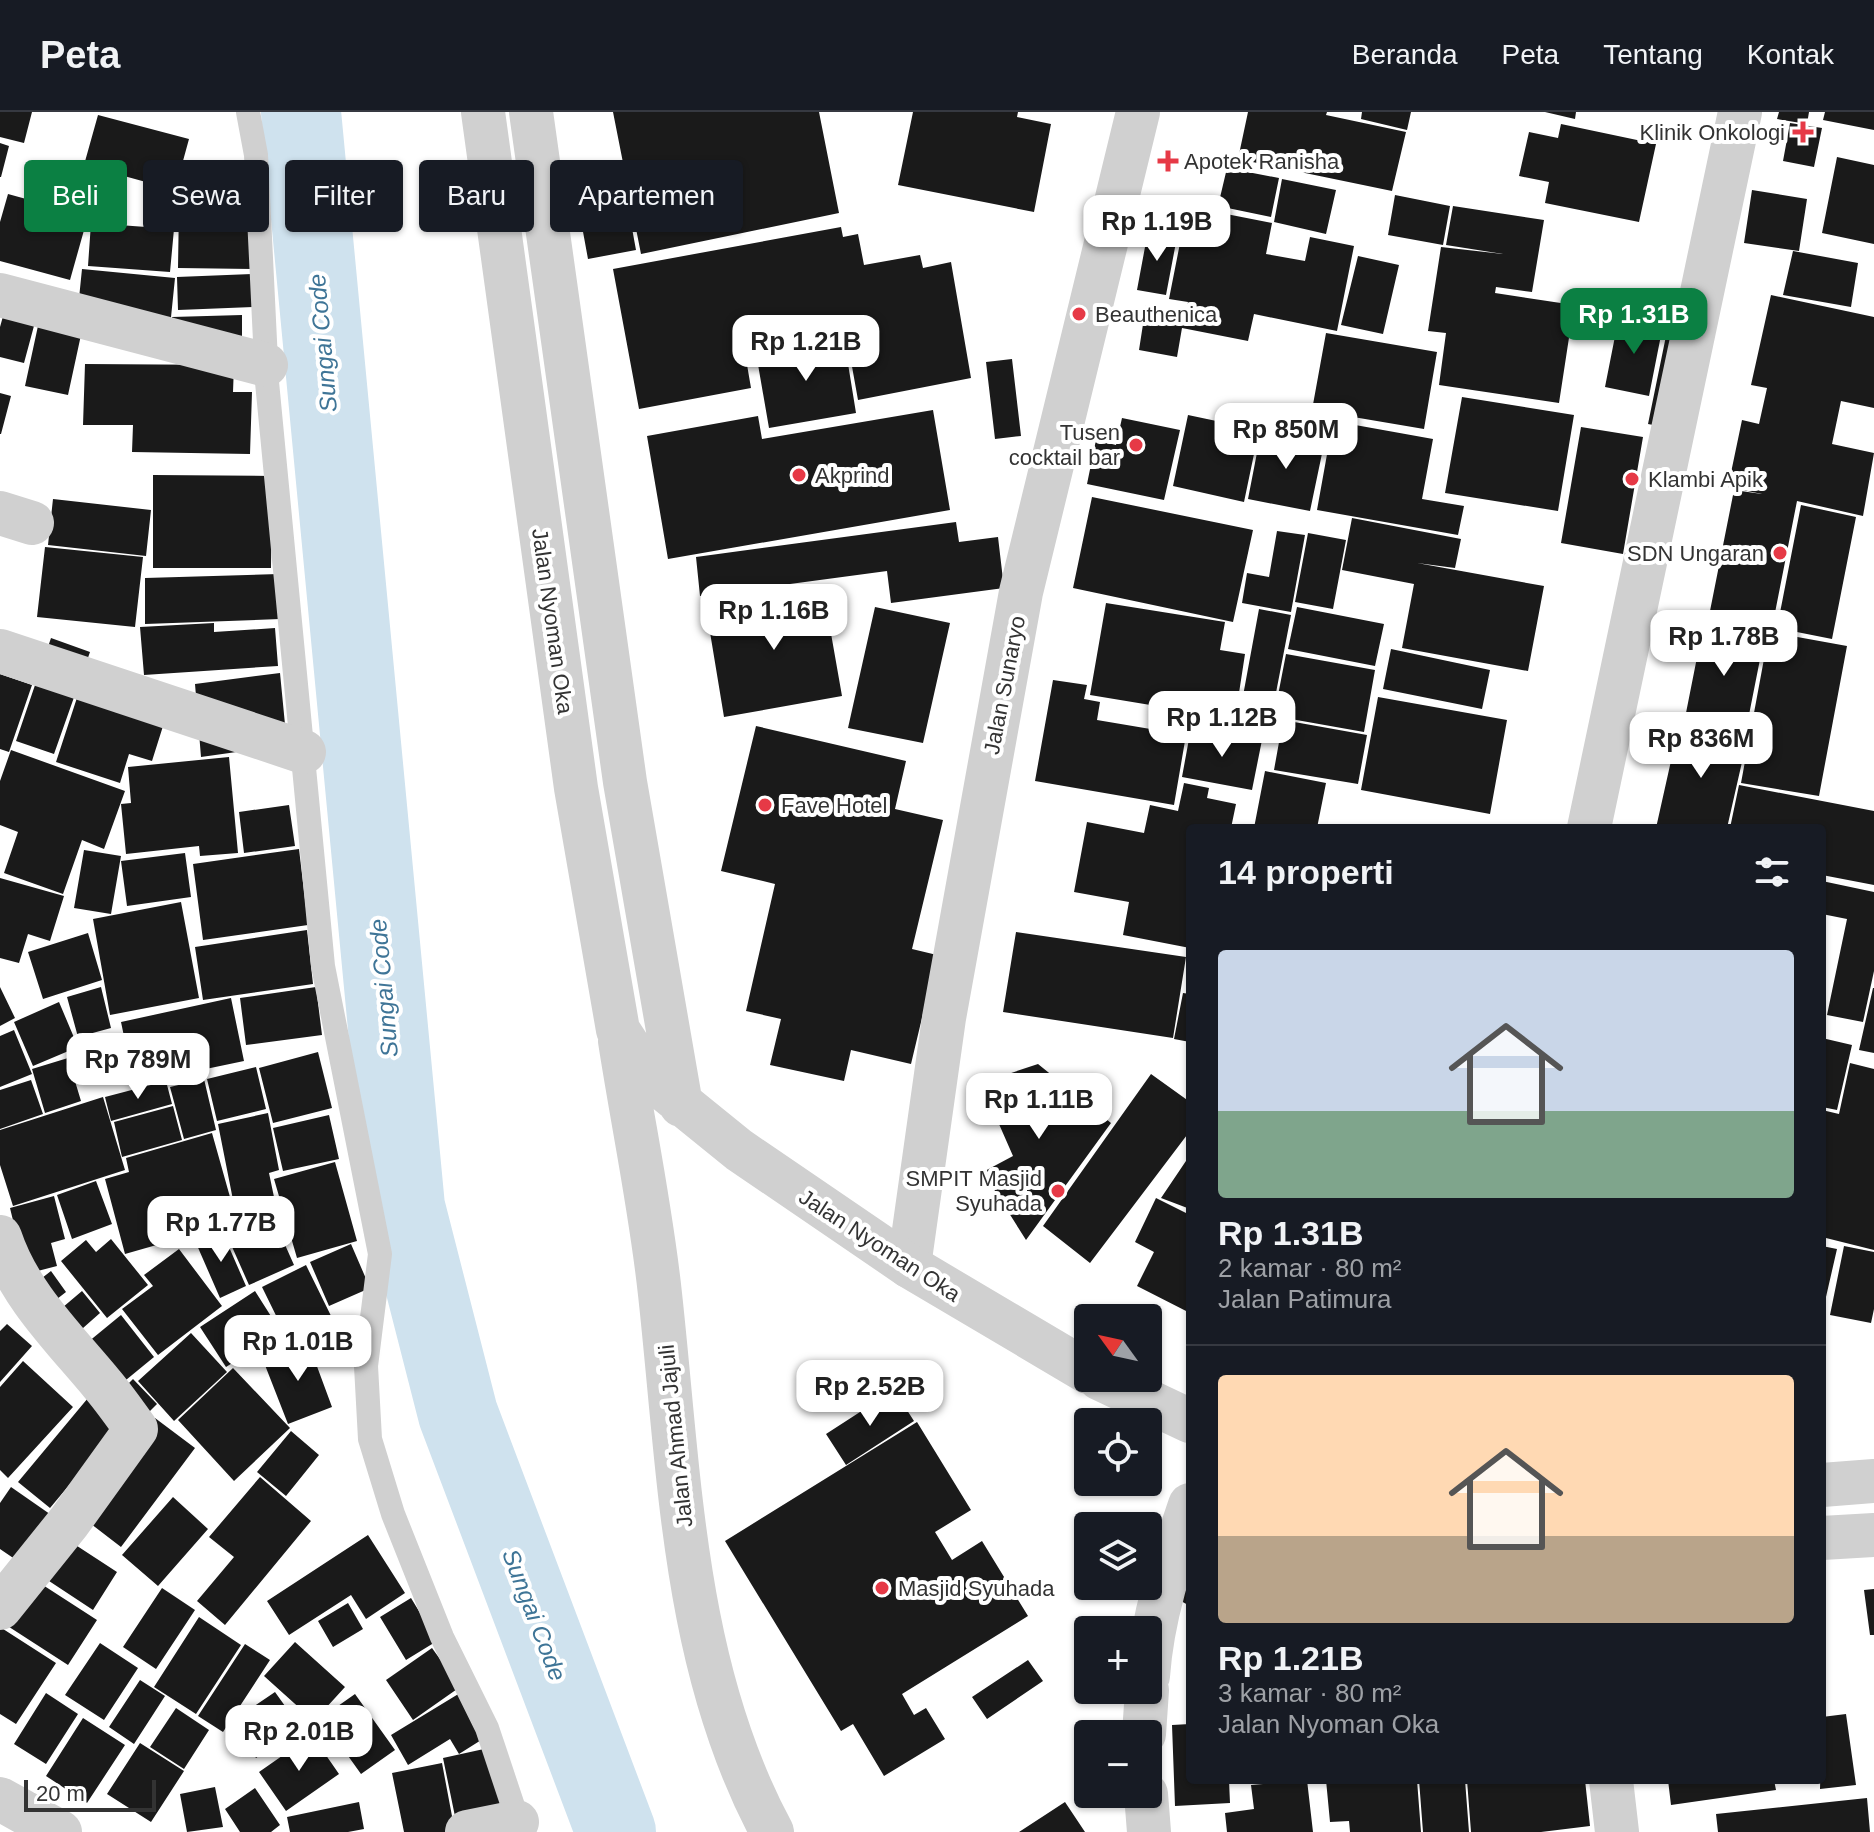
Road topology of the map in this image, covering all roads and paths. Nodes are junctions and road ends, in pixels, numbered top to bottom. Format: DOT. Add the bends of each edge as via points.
graph roads {
  1 [pos="248,112"];
  2 [pos="483,112"];
  3 [pos="531,112"];
  4 [pos="1138,112"];
  5 [pos="1740,112"];
  6 [pos="489,160"];
  7 [pos="545,223"];
  8 [pos="534,224"];
  9 [pos="498,232"];
  10 [pos="0,295"];
  11 [pos="559,325"];
  12 [pos="512,330"];
  13 [pos="266,365"];
  14 [pos="600,608"];
  15 [pos="552,614"];
  16 [pos="0,651"];
  17 [pos="304,752"];
  18 [pos="625,782"];
  19 [pos="576,788"];
  20 [pos="1590,824"];
  21 [pos="618,1030"];
  22 [pos="681,1105"];
  23 [pos="0,1237"];
  24 [pos="909,1266"];
  25 [pos="1074,1364"];
  26 [pos="1129,1392"];
  27 [pos="1186,1419"];
  28 [pos="1874,1481"];
  29 [pos="1826,1485"];
  30 [pos="1186,1517"];
  31 [pos="1874,1535"];
  32 [pos="1826,1538"];
  33 [pos="0,1608"];
  34 [pos="1157,1616"];
  35 [pos="1611,1784"];
  36 [pos="0,1799"];
  37 [pos="1147,1808"];
  38 [pos="519,1827"];
  39 [pos="60,1832"];
  40 [pos="467,1832"];
  41 [pos="772,1832"];
  42 [pos="1149,1832"];
  43 [pos="1617,1832"];
  1 -- 13 [label="lane" via="256,155"];
  2 -- 6 [label="street, Jalan Nyoman Oka"];
  3 -- 7 [label="street"];
  4 -- 24 [label="street, Jalan Sunaryo" via="1021,592 946,1003"];
  5 -- 20 [label="street"];
  7 -- 8 [label="street"];
  7 -- 11 [label="street"];
  9 -- 12 [label="street, Jalan Nyoman Oka"];
  10 -- 13 [label="street"];
  11 -- 12 [label="street"];
  11 -- 14 [label="street"];
  12 -- 15 [label="street, Jalan Nyoman Oka"];
  13 -- 17 [label="lane"];
  14 -- 15 [label="street"];
  14 -- 18 [label="street"];
  15 -- 19 [label="street, Jalan Nyoman Oka"];
  16 -- 17 [label="street"];
  17 -- 38 [label="lane" via="323,966 380,1254 366,1366 370,1439 393,1514 442,1637 487,1728"];
  18 -- 19 [label="street"];
  18 -- 22 [label="street"];
  19 -- 21 [label="street, Jalan Nyoman Oka"];
  21 -- 22 [label="street, Jalan Nyoman Oka" via="644,1070"];
  21 -- 41 [label="street, Jalan Ahmad Jajuli" via="660,1288 690,1579 713,1688 753,1798"];
  22 -- 24 [label="street, Jalan Nyoman Oka"];
  23 -- 33 [label="street" via="49,1324 136,1429"];
  24 -- 25 [label="street, Jalan Nyoman Oka"];
  26 -- 27 [label="street"];
  28 -- 29 [label="street"];
  30 -- 34 [label="street"];
  31 -- 32 [label="street"];
  35 -- 43 [label="street"];
  36 -- 39 [label="street"];
  37 -- 42 [label="street"];
  38 -- 40 [label="street"];
}
